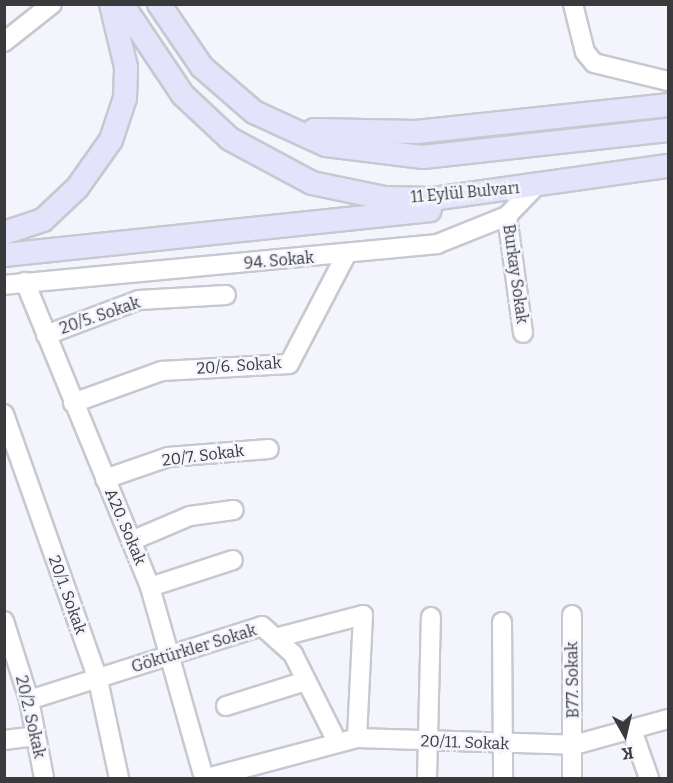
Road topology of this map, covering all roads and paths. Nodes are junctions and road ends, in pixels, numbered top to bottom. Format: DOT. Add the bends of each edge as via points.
graph roads {
  1 [pos="52,4"];
  2 [pos="111,4"];
  3 [pos="122,4"];
  4 [pos="159,4"];
  5 [pos="573,4"];
  6 [pos="4,42"];
  7 [pos="669,81"];
  8 [pos="669,105"];
  9 [pos="282,128"];
  10 [pos="669,130"];
  11 [pos="669,166"];
  12 [pos="536,186"];
  13 [pos="488,193"];
  14 [pos="507,216"];
  15 [pos="4,233"];
  16 [pos="4,255"];
  17 [pos="346,255"];
  18 [pos="25,282"];
  19 [pos="4,285"];
  20 [pos="226,295"];
  21 [pos="523,333"];
  22 [pos="46,335"];
  23 [pos="73,403"];
  24 [pos="4,414"];
  25 [pos="269,450"];
  26 [pos="105,479"];
  27 [pos="234,510"];
  28 [pos="131,541"];
  29 [pos="233,560"];
  30 [pos="150,587"];
  31 [pos="572,615"];
  32 [pos="431,617"];
  33 [pos="4,621"];
  34 [pos="502,622"];
  35 [pos="279,637"];
  36 [pos="169,654"];
  37 [pos="10,657"];
  38 [pos="98,680"];
  39 [pos="306,681"];
  40 [pos="29,700"];
  41 [pos="226,706"];
  42 [pos="669,719"];
  43 [pos="632,730"];
  44 [pos="36,736"];
  45 [pos="357,738"];
  46 [pos="4,740"];
  47 [pos="336,740"];
  48 [pos="431,742"];
  49 [pos="504,744"];
  50 [pos="574,746"];
  51 [pos="44,778"];
  52 [pos="119,778"];
  53 [pos="205,778"];
  54 [pos="427,778"];
  55 [pos="503,778"];
  56 [pos="572,778"];
  57 [pos="649,778"];
  1 -- 6 [label="street"];
  2 -- 15 [label="main road" via="126,67 125,98 111,140 77,188 43,220"];
  3 -- 13 [label="main road, 11 Eylül Bulvarı" via="183,95 230,139 274,166 312,183 384,198"];
  4 -- 9 [label="main road" via="202,67 254,112"];
  5 -- 7 [label="street" via="585,52 594,63"];
  8 -- 9 [label="main road" via="416,132"];
  9 -- 10 [label="main road" via="326,145 423,157"];
  11 -- 12 [label="main road, 11 Eylül Bulvarı"];
  12 -- 13 [label="main road, 11 Eylül Bulvarı"];
  12 -- 14 [label="street, 94. Sokak"];
  13 -- 16 [label="main road" via="380,217"];
  14 -- 17 [label="street, 94. Sokak" via="437,244"];
  14 -- 21 [label="street, Burkay Sokak"];
  17 -- 18 [label="street, 94. Sokak"];
  17 -- 23 [label="street, 20/6. Sokak" via="289,364 162,371"];
  18 -- 19 [label="street, 94. Sokak"];
  18 -- 22 [label="street, A20. Sokak"];
  20 -- 22 [label="street, 20/5. Sokak" via="139,300"];
  22 -- 23 [label="street, A20. Sokak"];
  23 -- 26 [label="street, A20. Sokak"];
  24 -- 38 [label="street, 20/1. Sokak"];
  25 -- 26 [label="street, 20/7. Sokak" via="168,458"];
  26 -- 28 [label="street, A20. Sokak"];
  27 -- 28 [label="street" via="190,516"];
  28 -- 30 [label="street, A20. Sokak"];
  29 -- 30 [label="street"];
  30 -- 36 [label="street, A20. Sokak"];
  31 -- 50 [label="street, B77. Sokak"];
  32 -- 48 [label="street"];
  33 -- 37 [label="street, 20/2. Sokak"];
  34 -- 49 [label="street"];
  35 -- 36 [label="street, Göktürkler Sokak" via="262,626"];
  35 -- 39 [label="street, Göktürkler Sokak"];
  35 -- 45 [label="street" via="363,615"];
  36 -- 38 [label="street, Göktürkler Sokak"];
  36 -- 53 [label="street, A20. Sokak"];
  37 -- 40 [label="street, 20/2. Sokak"];
  38 -- 40 [label="street, Göktürkler Sokak"];
  38 -- 52 [label="street, 20/1. Sokak"];
  39 -- 41 [label="street"];
  39 -- 47 [label="street, Göktürkler Sokak"];
  40 -- 44 [label="street, 20/2. Sokak"];
  42 -- 43 [label="street, 20/11. Sokak"];
  43 -- 50 [label="street, 20/11. Sokak"];
  43 -- 57 [label="street"];
  44 -- 46 [label="street"];
  44 -- 51 [label="street, 20/2. Sokak"];
  45 -- 47 [label="street, 20/11. Sokak"];
  45 -- 48 [label="street, 20/11. Sokak"];
  47 -- 53 [label="street, 20/11. Sokak"];
  48 -- 49 [label="street, 20/11. Sokak"];
  48 -- 54 [label="street"];
  49 -- 50 [label="street, 20/11. Sokak"];
  49 -- 55 [label="street"];
  50 -- 56 [label="street, B77. Sokak"];
}
